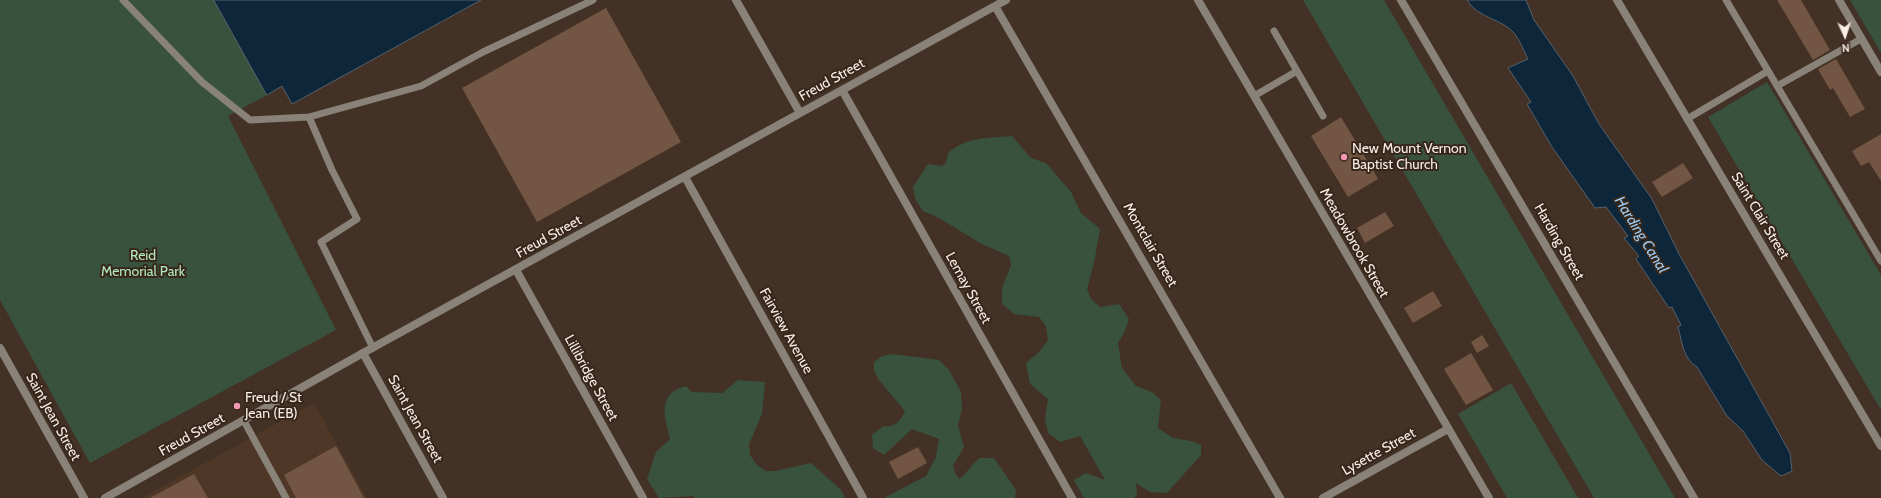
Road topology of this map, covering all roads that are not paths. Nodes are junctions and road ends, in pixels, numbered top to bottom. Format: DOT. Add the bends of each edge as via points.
graph roads {
  1 [pos="123,0"];
  2 [pos="593,0"];
  3 [pos="736,0"];
  4 [pos="1006,0"];
  5 [pos="1198,0"];
  6 [pos="1401,0"];
  7 [pos="1617,0"];
  8 [pos="1726,0"];
  9 [pos="1838,0"];
  10 [pos="995,6"];
  11 [pos="1274,31"];
  12 [pos="1861,38"];
  13 [pos="1297,71"];
  14 [pos="1768,71"];
  15 [pos="1881,72"];
  16 [pos="1777,86"];
  17 [pos="842,90"];
  18 [pos="1254,96"];
  19 [pos="800,113"];
  20 [pos="1323,116"];
  21 [pos="309,117"];
  22 [pos="1687,119"];
  23 [pos="685,177"];
  24 [pos="1881,261"];
  25 [pos="516,270"];
  26 [pos="0,348"];
  27 [pos="373,348"];
  28 [pos="363,353"];
  29 [pos="244,421"];
  30 [pos="1448,429"];
  31 [pos="1881,446"];
  32 [pos="84,498"];
  33 [pos="105,498"];
  34 [pos="286,498"];
  35 [pos="443,498"];
  36 [pos="642,498"];
  37 [pos="863,498"];
  38 [pos="1072,498"];
  39 [pos="1280,498"];
  40 [pos="1323,498"];
  41 [pos="1489,498"];
  42 [pos="1694,498"];
  1 -- 21 [label="lane" via="202,82 250,120"];
  2 -- 21 [label="lane" via="483,52 421,86"];
  3 -- 19 [label="street"];
  4 -- 10 [label="street, Freud Street"];
  5 -- 18 [label="street, Meadowbrook Street"];
  6 -- 42 [label="street, Harding Street"];
  7 -- 22 [label="street, Saint Clair Street"];
  8 -- 14 [label="lane"];
  9 -- 12 [label="street"];
  10 -- 17 [label="street, Freud Street"];
  10 -- 39 [label="street, Montclair Street"];
  11 -- 13 [label="lane"];
  12 -- 15 [label="street"];
  12 -- 16 [label="lane"];
  13 -- 18 [label="lane"];
  13 -- 20 [label="lane"];
  14 -- 16 [label="lane"];
  14 -- 22 [label="lane"];
  16 -- 24 [label="lane"];
  17 -- 19 [label="street, Freud Street"];
  17 -- 38 [label="street, Lemay Street"];
  18 -- 30 [label="street, Meadowbrook Street"];
  19 -- 23 [label="street, Freud Street"];
  21 -- 27 [label="lane" via="356,219 321,242"];
  22 -- 31 [label="street, Saint Clair Street"];
  23 -- 25 [label="street, Freud Street"];
  23 -- 37 [label="street, Fairview Avenue"];
  25 -- 27 [label="street, Freud Street"];
  25 -- 36 [label="street, Lillibridge Street"];
  26 -- 32 [label="street, Saint Jean Street"];
  27 -- 28 [label="street, Freud Street"];
  28 -- 29 [label="street, Freud Street"];
  28 -- 35 [label="street, Saint Jean Street"];
  29 -- 33 [label="street, Freud Street"];
  29 -- 34 [label="lane"];
  30 -- 40 [label="street, Lysette Street"];
  30 -- 41 [label="street, Meadowbrook Street"];
}
